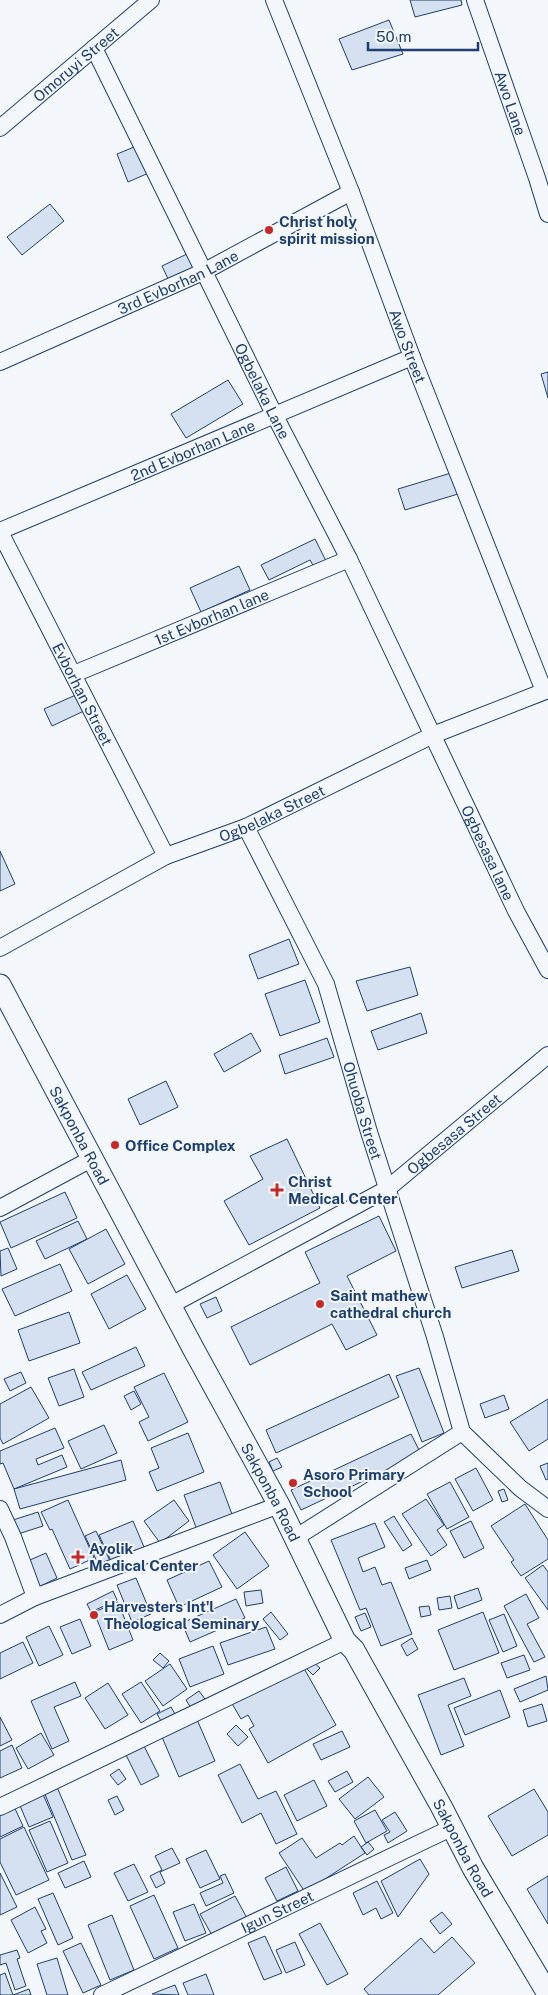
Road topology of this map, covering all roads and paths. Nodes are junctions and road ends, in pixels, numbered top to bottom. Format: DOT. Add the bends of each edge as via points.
graph roads {
  1 [pos="151,0"];
  2 [pos="274,0"];
  3 [pos="474,0"];
  4 [pos="94,48"];
  5 [pos="0,128"];
  6 [pos="543,176"];
  7 [pos="351,192"];
  8 [pos="548,214"];
  9 [pos="205,271"];
  10 [pos="412,357"];
  11 [pos="0,362"];
  12 [pos="276,416"];
  13 [pos="0,532"];
  14 [pos="349,559"];
  15 [pos="74,674"];
  16 [pos="546,690"];
  17 [pos="433,734"];
  18 [pos="246,827"];
  19 [pos="166,856"];
  20 [pos="0,948"];
  21 [pos="548,970"];
  22 [pos="0,985"];
  23 [pos="548,1055"];
  24 [pos="93,1158"];
  25 [pos="387,1189"];
  26 [pos="0,1208"];
  27 [pos="171,1305"];
  28 [pos="462,1432"];
  29 [pos="279,1505"];
  30 [pos="0,1509"];
  31 [pos="548,1509"];
  32 [pos="295,1538"];
  33 [pos="34,1597"];
  34 [pos="0,1615"];
  35 [pos="345,1641"];
  36 [pos="0,1807"];
  37 [pos="451,1828"];
  38 [pos="548,1994"];
  39 [pos="102,1995"];
  1 -- 4 [label="street, Omoruyi Street"];
  2 -- 7 [label="street, Awo Street"];
  3 -- 6 [label="street, Awo Lane"];
  4 -- 5 [label="street, Omoruyi Street"];
  4 -- 9 [label="street, Ogbelaka Lane"];
  6 -- 8 [label="street, Awo Lane"];
  7 -- 9 [label="street, 3rd Evborhan Lane"];
  7 -- 10 [label="street, Awo Street"];
  9 -- 11 [label="street, 3rd Evborhan Lane"];
  9 -- 12 [label="street, Ogbelaka Lane"];
  10 -- 12 [label="street, 2nd Evborhan Lane"];
  10 -- 16 [label="street, Awo Street"];
  12 -- 13 [label="street, 2nd Evborhan Lane"];
  12 -- 14 [label="street, Ogbelaka Lane"];
  13 -- 15 [label="street, Evborhan Street"];
  14 -- 15 [label="street, 1st Evborhan lane"];
  14 -- 17 [label="street, Ogbelaka Lane"];
  15 -- 19 [label="street, Evborhan Street"];
  16 -- 17 [label="street, Ogbelaka Street"];
  17 -- 18 [label="street, Ogbelaka Street"];
  17 -- 21 [label="street, Ogbesasa lane" via="516,911"];
  18 -- 19 [label="street, Ogbelaka Street"];
  18 -- 25 [label="street, Ohuoba Street" via="326,984"];
  19 -- 20 [label="street, Ogbelaka Street"];
  22 -- 24 [label="main road, Sakponba Road"];
  23 -- 25 [label="street, Ogbesasa Street"];
  24 -- 26 [label="street"];
  24 -- 27 [label="main road, Sakponba Road"];
  25 -- 27 [label="street, Ogbesasa Street"];
  25 -- 28 [label="street, Ohuoba Street"];
  27 -- 29 [label="main road, Sakponba Road"];
  28 -- 31 [label="street" via="520,1488"];
  28 -- 32 [label="street"];
  29 -- 32 [label="main road, Sakponba Road"];
  29 -- 33 [label="street"];
  30 -- 33 [label="street"];
  32 -- 35 [label="main road, Sakponba Road"];
  33 -- 34 [label="street"];
  35 -- 36 [label="street"];
  35 -- 37 [label="main road, Sakponba Road" via="354,1650"];
  37 -- 38 [label="main road, Sakponba Road"];
  37 -- 39 [label="street, Igun Street"];
}
